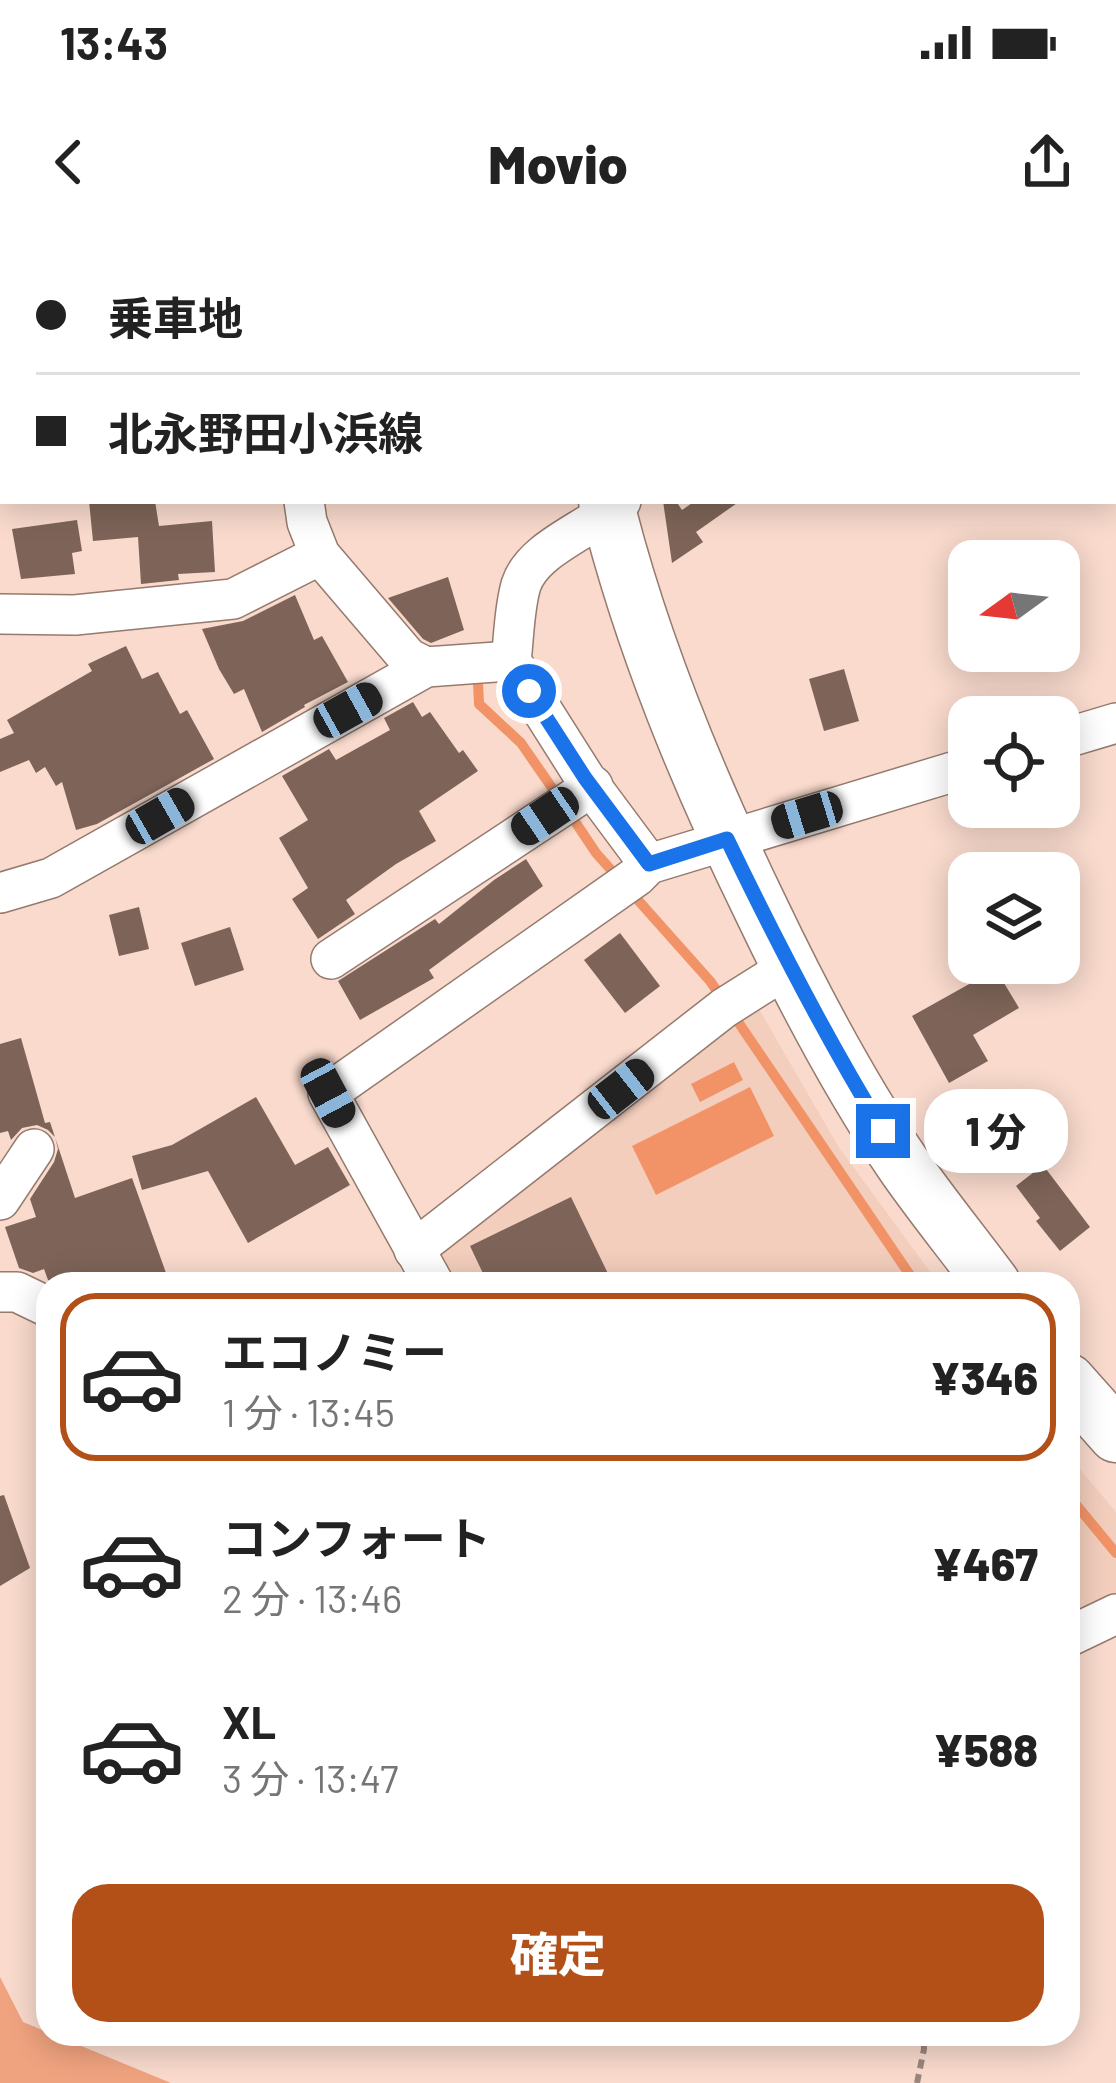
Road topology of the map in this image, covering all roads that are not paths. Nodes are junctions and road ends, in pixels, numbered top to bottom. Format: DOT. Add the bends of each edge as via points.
graph roads {
  1 [pos="304,504"];
  2 [pos="612,505"];
  3 [pos="320,555"];
  4 [pos="0,614"];
  5 [pos="497,662"];
  6 [pos="432,666"];
  7 [pos="1116,723"];
  8 [pos="1080,734"];
  9 [pos="948,772"];
  10 [pos="586,790"];
  11 [pos="727,839"];
  12 [pos="631,879"];
  13 [pos="0,893"];
  14 [pos="331,959"];
  15 [pos="753,989"];
  16 [pos="34,1149"];
  17 [pos="0,1200"];
  18 [pos="414,1250"];
  19 [pos="427,1272"];
  20 [pos="984,1272"];
  21 [pos="0,1292"];
  22 [pos="36,1301"];
  23 [pos="1080,1394"];
  24 [pos="1116,1435"];
  25 [pos="1116,1615"];
  26 [pos="1080,1631"];
  1 -- 3 [label="street"];
  2 -- 5 [label="street" via="541,556 522,582"];
  2 -- 11 [label="main road" via="680,729"];
  3 -- 4 [label="street" via="233,599"];
  3 -- 6 [label="street" via="408,658"];
  5 -- 6 [label="street"];
  5 -- 10 [label="street" via="548,722"];
  6 -- 13 [label="street" via="50,878"];
  7 -- 8 [label="street"];
  9 -- 11 [label="street"];
  10 -- 12 [label="street"];
  10 -- 14 [label="street"];
  11 -- 12 [label="street"];
  11 -- 15 [label="main road"];
  12 -- 18 [label="street" via="328,1093"];
  15 -- 18 [label="street"];
  15 -- 20 [label="main road" via="842,1064"];
  16 -- 17 [label="street"];
  18 -- 19 [label="street"];
  21 -- 22 [label="street"];
  23 -- 24 [label="main road"];
  25 -- 26 [label="street"];
}
